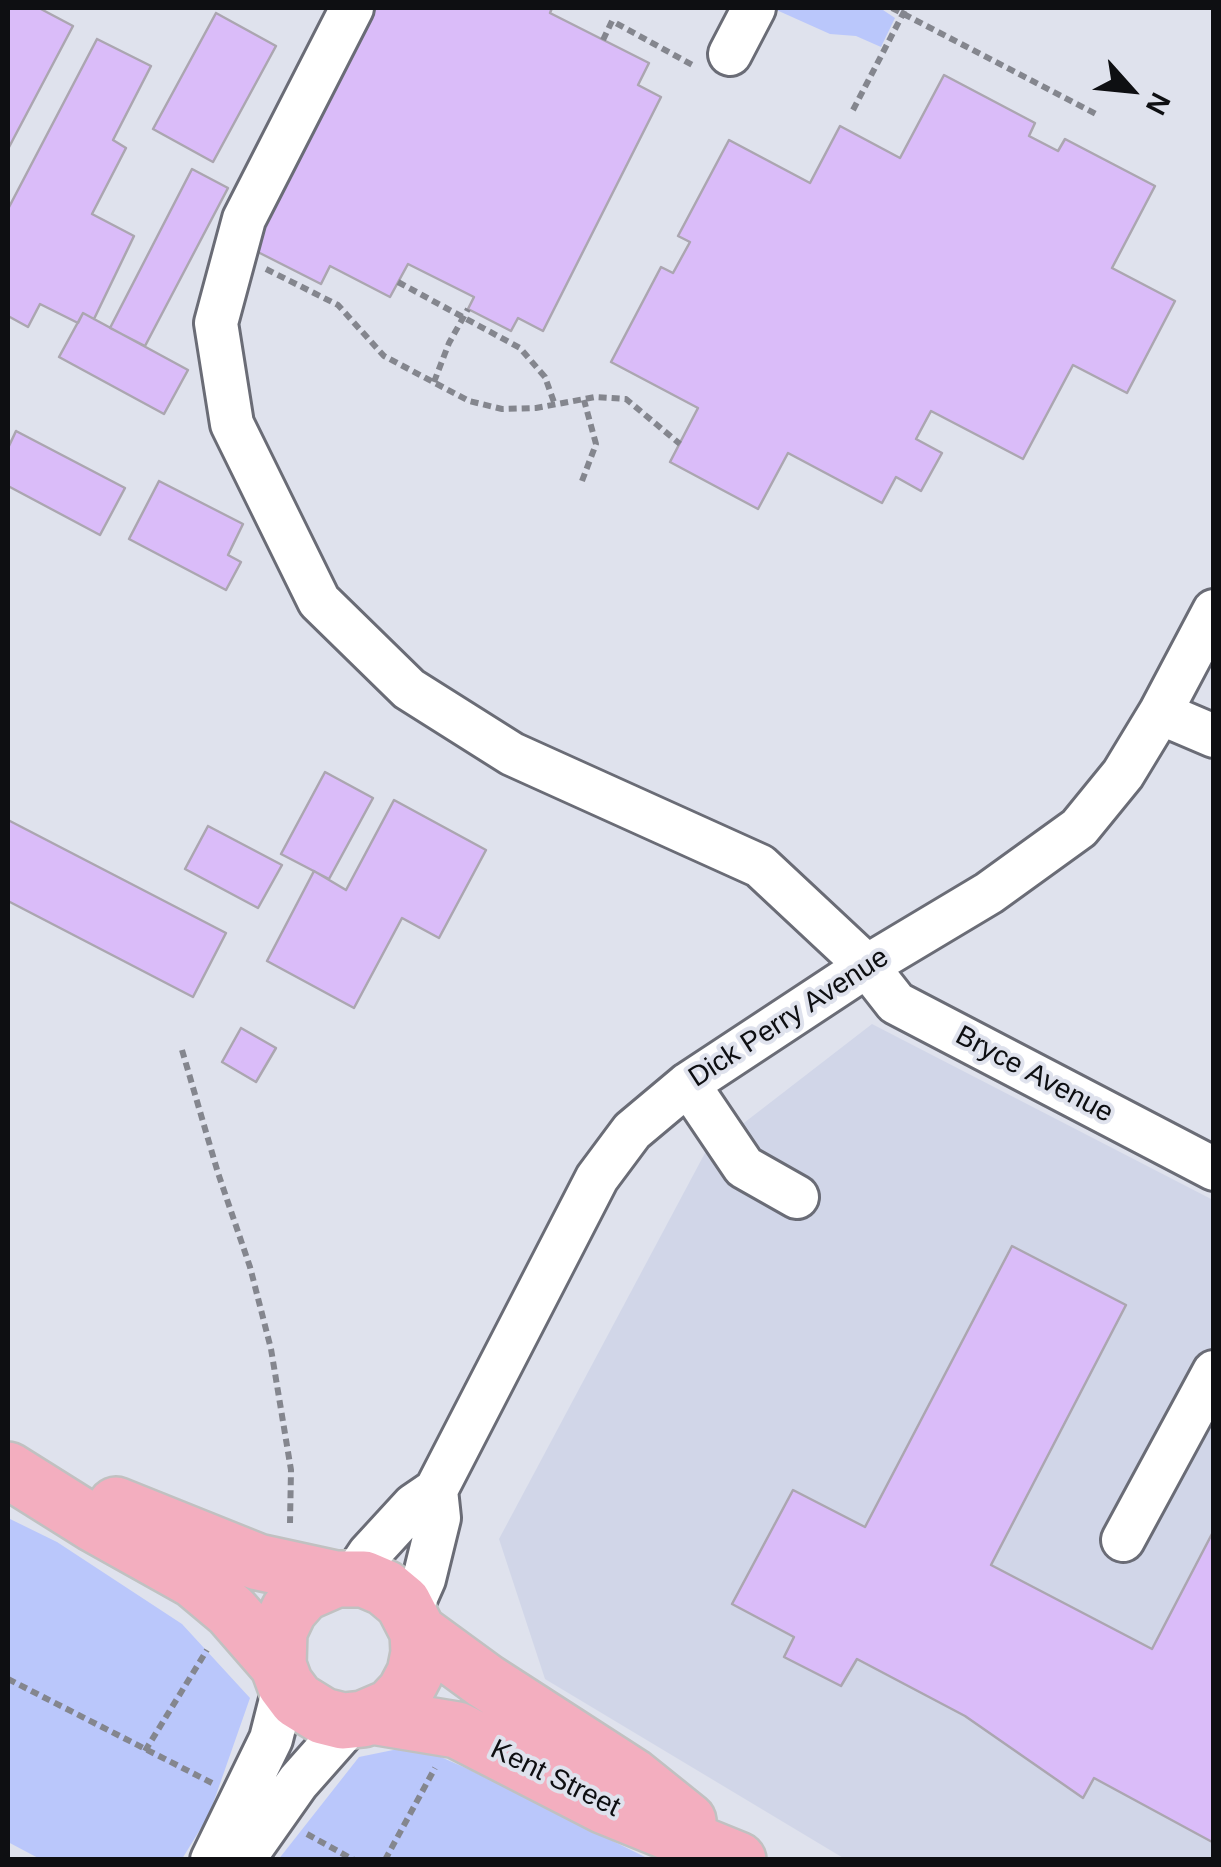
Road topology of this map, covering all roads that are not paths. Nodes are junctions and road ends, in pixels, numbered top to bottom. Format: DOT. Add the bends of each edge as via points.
graph roads {
  1 [pos="352,8"];
  2 [pos="754,8"];
  3 [pos="714,61"];
  4 [pos="1214,611"];
  5 [pos="1160,713"];
  6 [pos="1214,736"];
  7 [pos="866,966"];
  8 [pos="688,1084"];
  9 [pos="1214,1169"];
  10 [pos="797,1197"];
  11 [pos="1214,1372"];
  12 [pos="8,1470"];
  13 [pos="436,1490"];
  14 [pos="1123,1540"];
  15 [pos="344,1578"];
  16 [pos="414,1622"];
  17 [pos="282,1674"];
  18 [pos="362,1719"];
  19 [pos="258,1807"];
  20 [pos="736,1858"];
  21 [pos="212,1860"];
  22 [pos="244,1860"];
  1 -- 7 [label="street, Bryce Avenue" via="244,219 216,323 232,424 318,601 409,690 512,754 760,866"];
  2 -- 3 [label="street"];
  4 -- 5 [label="street, Dick Perry Avenue"];
  5 -- 6 [label="street"];
  5 -- 7 [label="street, Dick Perry Avenue" via="1079,828 989,893"];
  7 -- 8 [label="street, Dick Perry Avenue"];
  7 -- 9 [label="street, Bryce Avenue" via="896,1003"];
  8 -- 10 [label="street" via="744,1167"];
  8 -- 13 [label="street, Dick Perry Avenue" via="632,1131 597,1178"];
  11 -- 14 [label="street"];
  12 -- 15 [label="main road" via="142,1513 258,1562"];
  12 -- 17 [label="main road" via="194,1580 232,1611"];
  13 -- 15 [label="street, Dick Perry Avenue"];
  13 -- 16 [label="street, Dick Perry Avenue" via="439,1518"];
  15 -- 16 [label="main road" via="385,1588"];
  15 -- 17 [label="main road" via="304,1593 288,1610 279,1630"];
  16 -- 18 [label="main road" via="420,1654 411,1683 391,1707"];
  16 -- 20 [label="main road, Kent Street"];
  17 -- 18 [label="main road" via="314,1712"];
  17 -- 19 [label="street"];
  18 -- 19 [label="street"];
  18 -- 20 [label="main road, Kent Street" via="457,1730 605,1806"];
  19 -- 21 [label="street"];
  19 -- 22 [label="street"];
}
